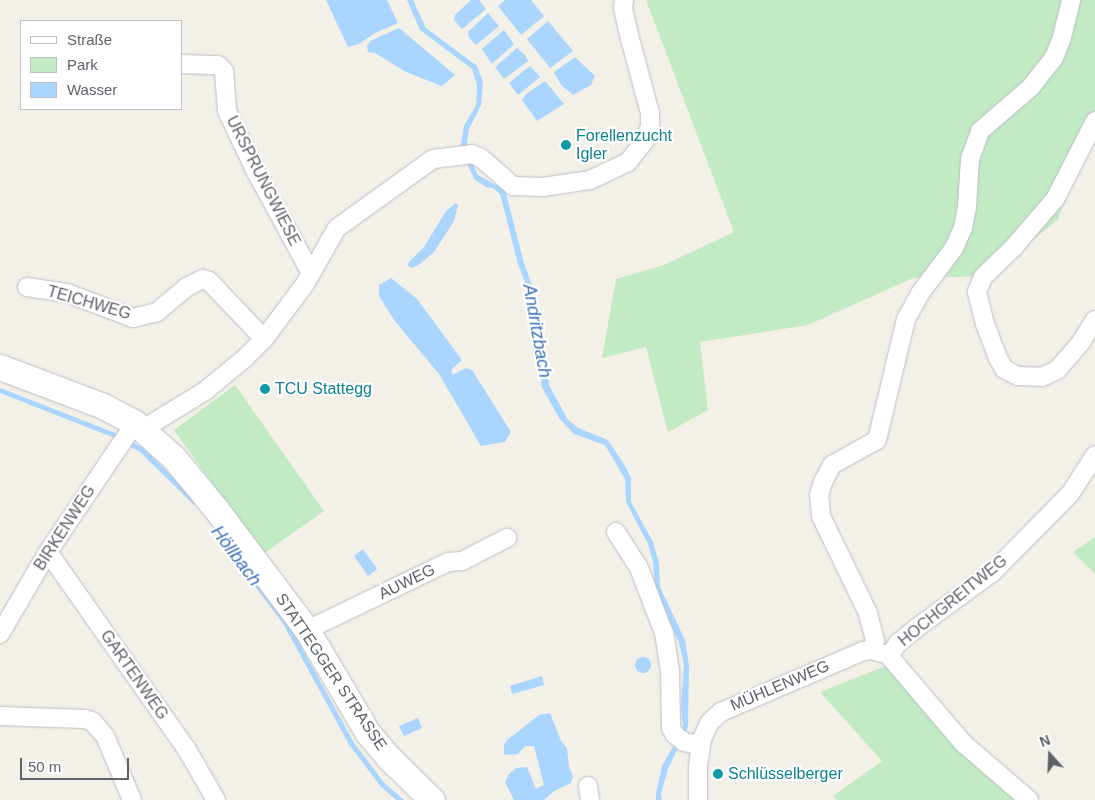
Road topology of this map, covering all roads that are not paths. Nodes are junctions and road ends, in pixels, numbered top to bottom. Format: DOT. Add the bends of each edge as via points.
graph roads {
  1 [pos="624,0"];
  2 [pos="1071,0"];
  3 [pos="182,64"];
  4 [pos="1095,121"];
  5 [pos="311,273"];
  6 [pos="27,287"];
  7 [pos="1095,320"];
  8 [pos="264,339"];
  9 [pos="0,367"];
  10 [pos="139,426"];
  11 [pos="1095,456"];
  12 [pos="616,532"];
  13 [pos="508,538"];
  14 [pos="48,552"];
  15 [pos="307,630"];
  16 [pos="0,634"];
  17 [pos="872,650"];
  18 [pos="889,656"];
  19 [pos="0,716"];
  20 [pos="687,741"];
  21 [pos="132,800"];
  22 [pos="216,800"];
  23 [pos="432,800"];
  24 [pos="698,800"];
  25 [pos="1029,800"];
  1 -- 5 [label="street" via="623,9 650,120 645,140 628,162 590,180 543,188 513,186 481,158 464,154 433,159 345,220"];
  2 -- 17 [label="street" via="1054,58 1031,87 980,130 970,159 964,228 906,319 877,440 838,461 827,472 819,495 821,516 868,613 876,640"];
  3 -- 5 [label="street, URSPRUNGWIESE" via="218,65 224,71 227,111"];
  4 -- 7 [label="street" via="1055,198 1013,248 983,277 977,292 998,358 1004,369 1018,376 1042,377 1057,370"];
  5 -- 8 [label="street"];
  6 -- 8 [label="street, TEICHWEG" via="67,293 134,318 157,312 186,287 203,279 209,281"];
  8 -- 10 [label="street" via="205,391"];
  9 -- 10 [label="main road, STATTEGGER STRASSE" via="104,406"];
  10 -- 14 [label="street, BIRKENWEG"];
  10 -- 15 [label="main road, STATTEGGER STRASSE" via="174,458"];
  11 -- 18 [label="street, HOCHGREITWEG" via="1070,494 993,572 898,643"];
  12 -- 20 [label="street" via="639,568 664,633 670,669 670,720"];
  13 -- 15 [label="street, AUWEG" via="462,561 448,562"];
  14 -- 16 [label="street, BIRKENWEG"];
  14 -- 22 [label="street, GARTENWEG" via="186,748"];
  15 -- 23 [label="main road, STATTEGGER STRASSE" via="368,733"];
  17 -- 18 [label="street"];
  17 -- 20 [label="street, MÜHLENWEG" via="843,659 721,712"];
  18 -- 25 [label="street" via="963,743"];
  19 -- 21 [label="street" via="92,721 105,736"];
  20 -- 24 [label="street, MÜHLENWEG"];
}
